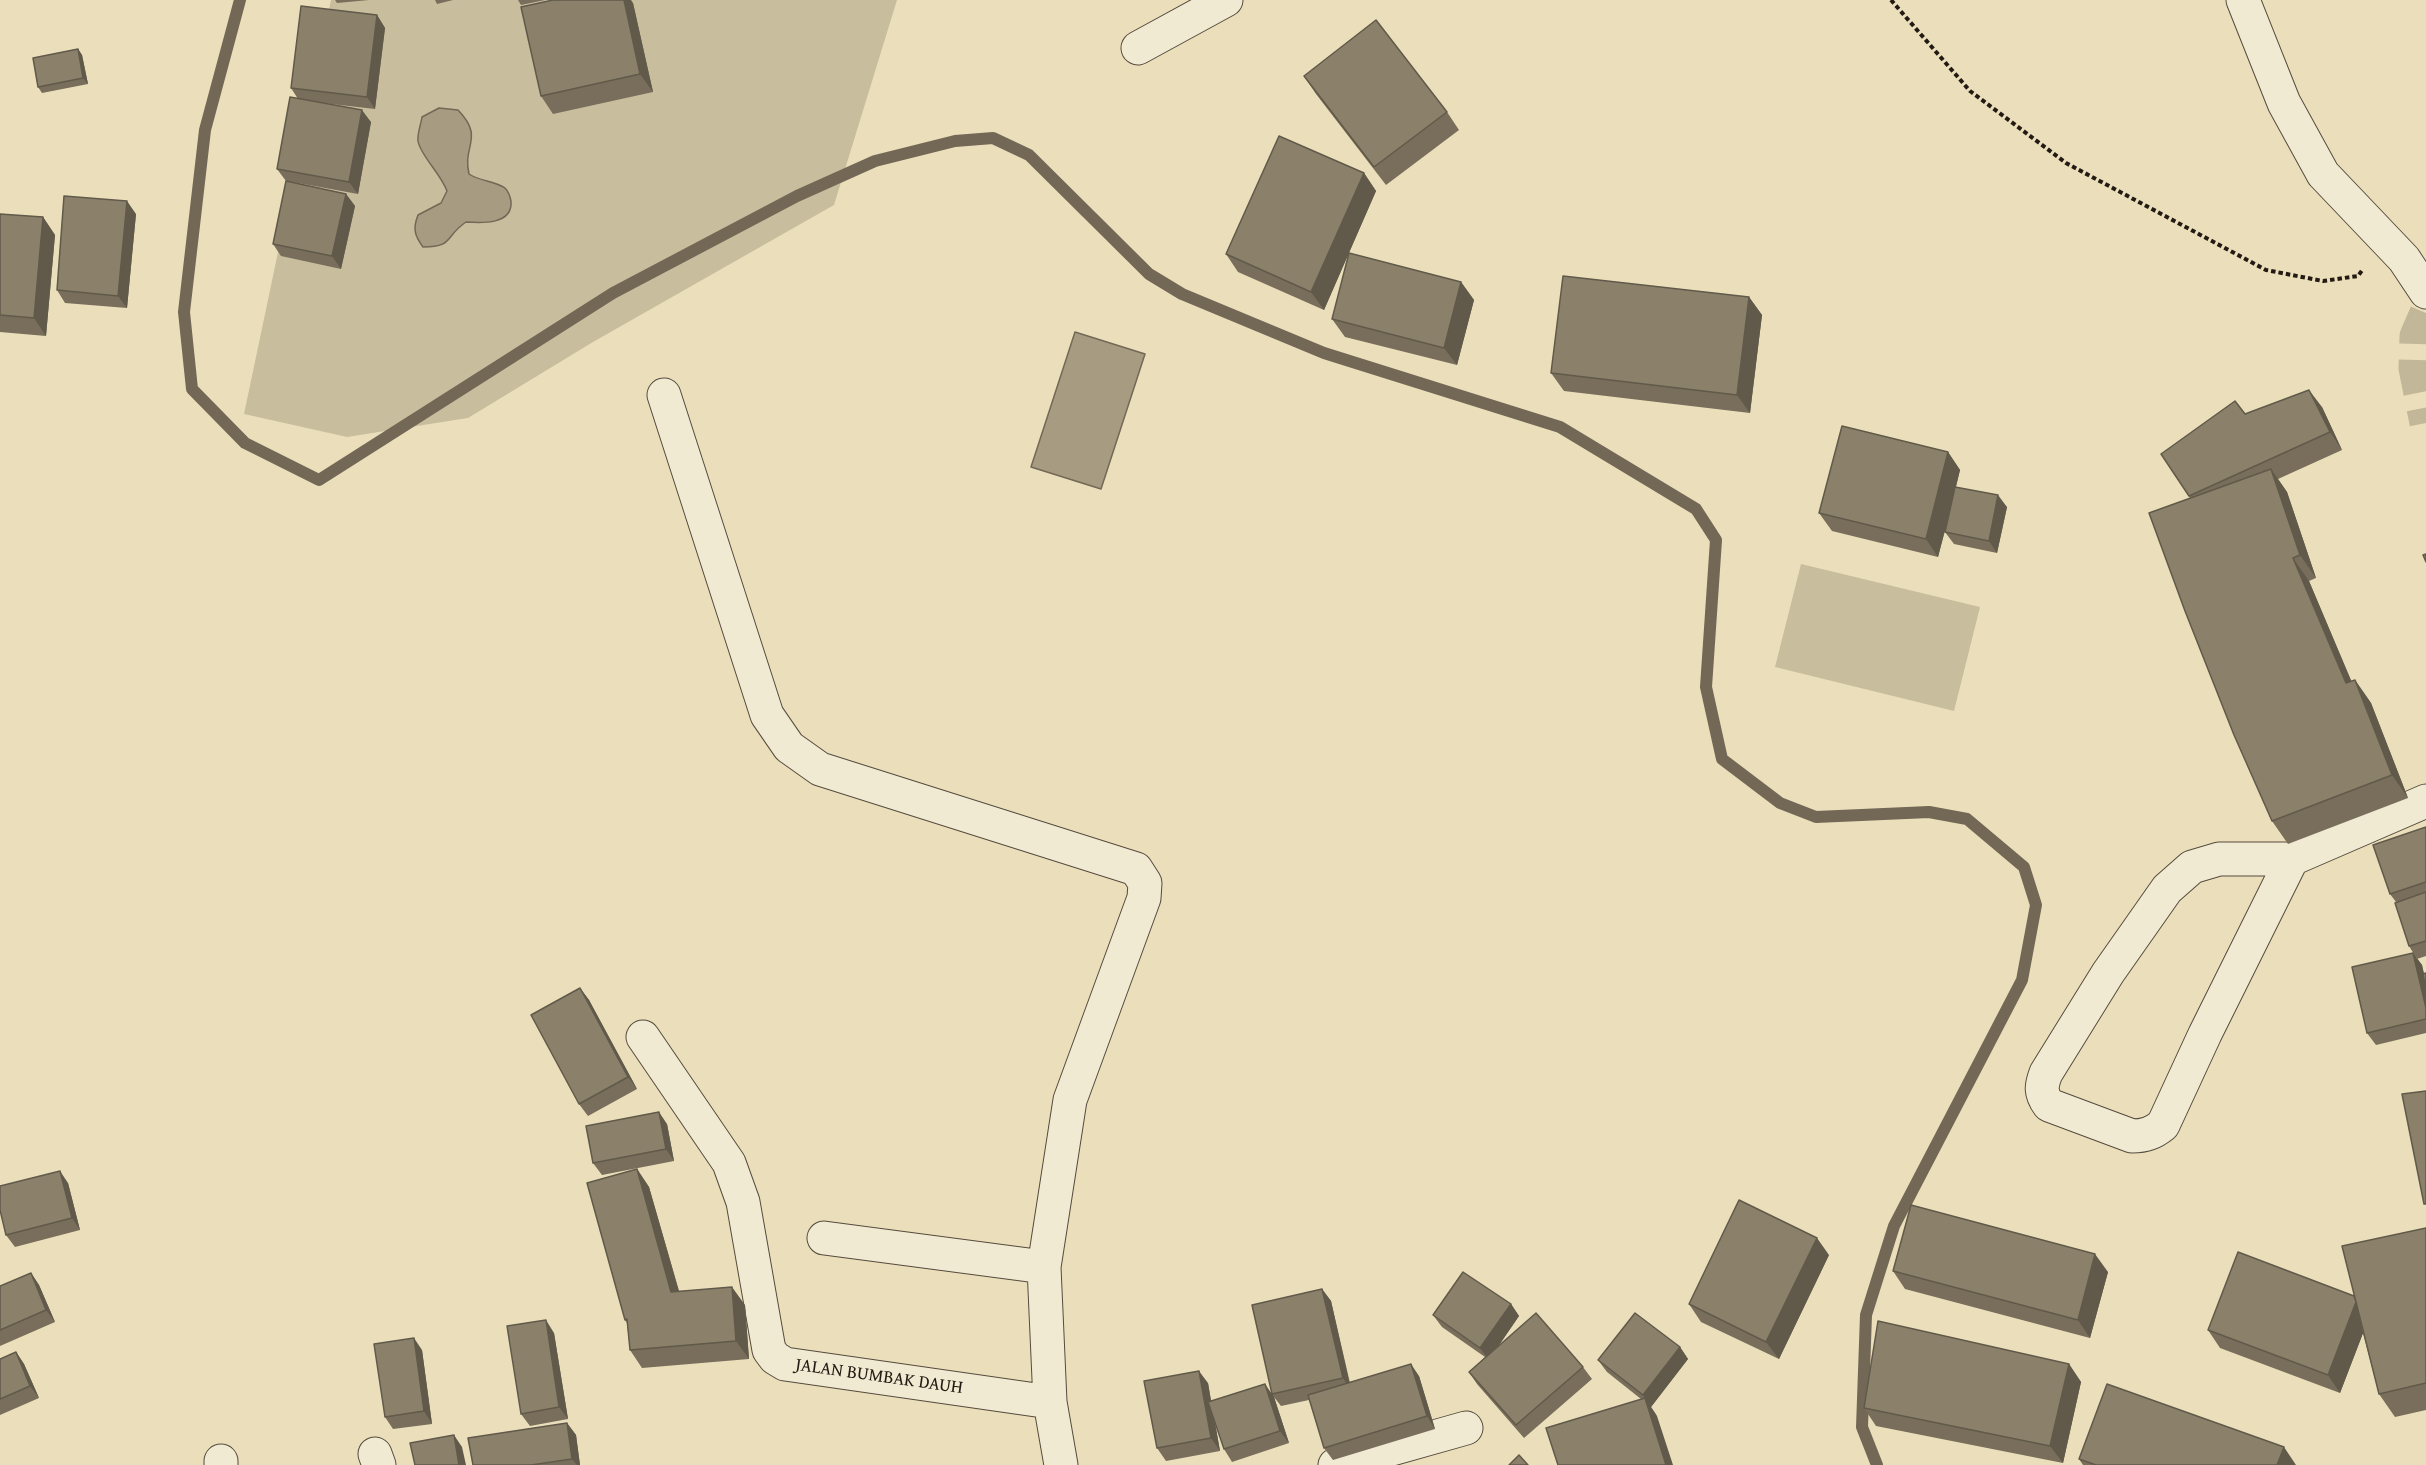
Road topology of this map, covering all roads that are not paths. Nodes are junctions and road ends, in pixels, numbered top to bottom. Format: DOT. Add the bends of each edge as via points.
graph roads {
  1 [pos="1226,0"];
  2 [pos="2243,0"];
  3 [pos="1138,48"];
  4 [pos="2421,284"];
  5 [pos="664,395"];
  6 [pos="2426,801"];
  7 [pos="2292,860"];
  8 [pos="643,1037"];
  9 [pos="825,1238"];
  10 [pos="1044,1267"];
  11 [pos="1050,1402"];
  12 [pos="1466,1428"];
  13 [pos="1061,1465"];
  14 [pos="1335,1465"];
  1 -- 3 [label="street"];
  2 -- 4 [label="street" via="2284,103 2323,174 2383,236"];
  5 -- 10 [label="street" via="767,714 789,747 820,769 1136,869 1146,882 1144,898 1070,1100"];
  6 -- 7 [label="street"];
  7 -- 7 [label="street" via="2163,1125 2143,1136 2132,1136 2049,1105 2041,1089 2046,1073 2108,973 2167,889 2192,867 2218,859"];
  8 -- 11 [label="street, JALAN BUMBAK DAUH" via="729,1163 742,1203 769,1350 775,1358 785,1364"];
  9 -- 10 [label="street"];
  10 -- 11 [label="street"];
  11 -- 13 [label="street"];
  12 -- 14 [label="street"];
}
